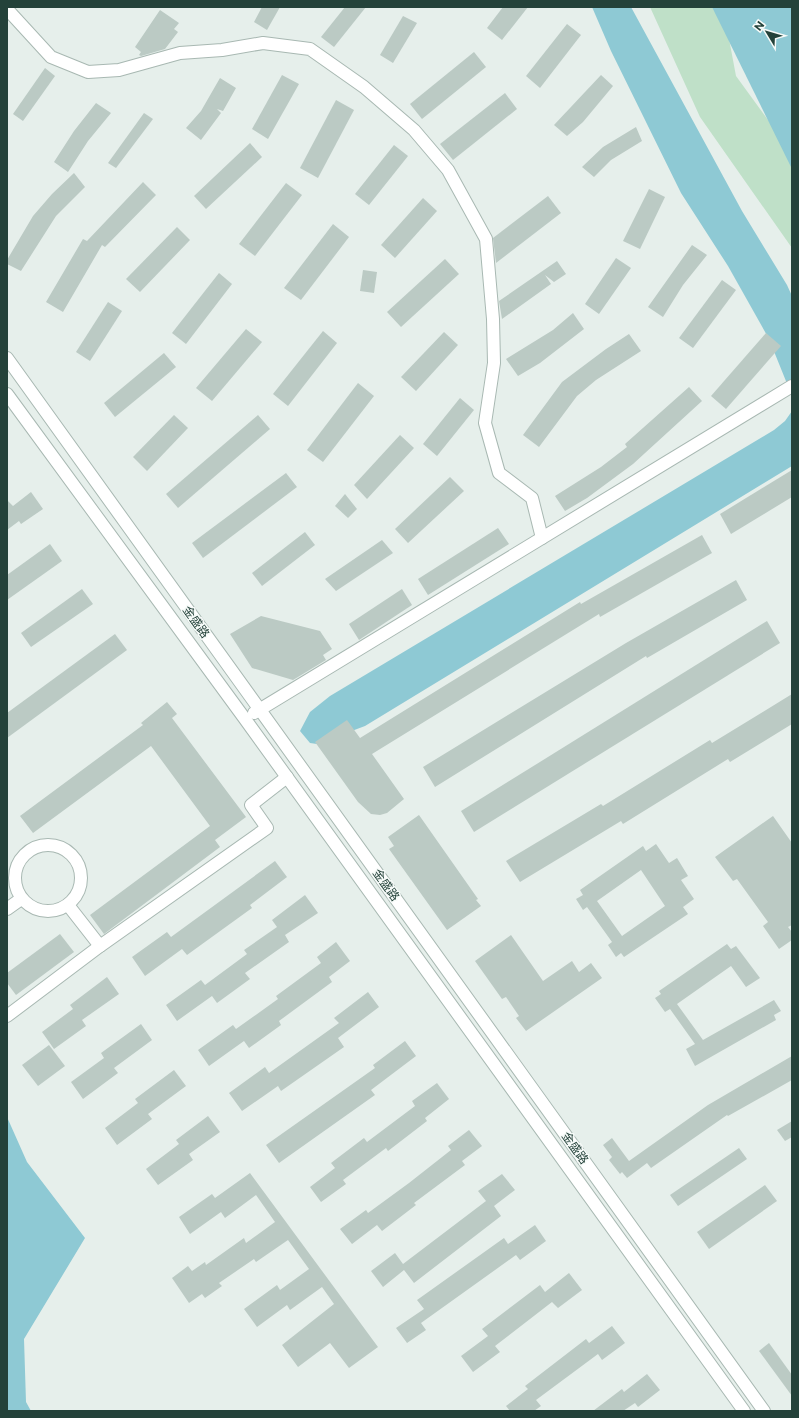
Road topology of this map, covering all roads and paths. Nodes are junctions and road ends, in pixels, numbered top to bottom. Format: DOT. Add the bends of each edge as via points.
graph roads {
  1 [pos="7,9"];
  2 [pos="7,358"];
  3 [pos="792,386"];
  4 [pos="7,394"];
  5 [pos="542,538"];
  6 [pos="260,710"];
  7 [pos="245,719"];
  8 [pos="287,777"];
  9 [pos="21,899"];
  10 [pos="68,905"];
  11 [pos="7,909"];
  12 [pos="100,946"];
  13 [pos="7,1016"];
  14 [pos="744,1411"];
  15 [pos="764,1411"];
  1 -- 5 [label="street" via="51,57 88,72 119,70 180,53 222,50 263,43 310,49 364,86 414,130 448,170 486,238 494,363 485,423 499,473 532,498"];
  2 -- 6 [label="street, 金盛路"];
  3 -- 5 [label="street"];
  4 -- 7 [label="street, 金盛路"];
  5 -- 6 [label="street"];
  6 -- 7 [label="street"];
  6 -- 15 [label="street, 金盛路"];
  7 -- 8 [label="street, 金盛路"];
  8 -- 12 [label="street" via="251,805 267,828"];
  8 -- 14 [label="street, 金盛路"];
  9 -- 10 [label="street" via="31,908 44,912 57,911"];
  9 -- 10 [label="street" via="16,887 15,874 19,862 28,852 40,846 53,845 75,858 81,870 81,883 77,895"];
  9 -- 11 [label="street"];
  10 -- 12 [label="street"];
  12 -- 13 [label="street"];
}
